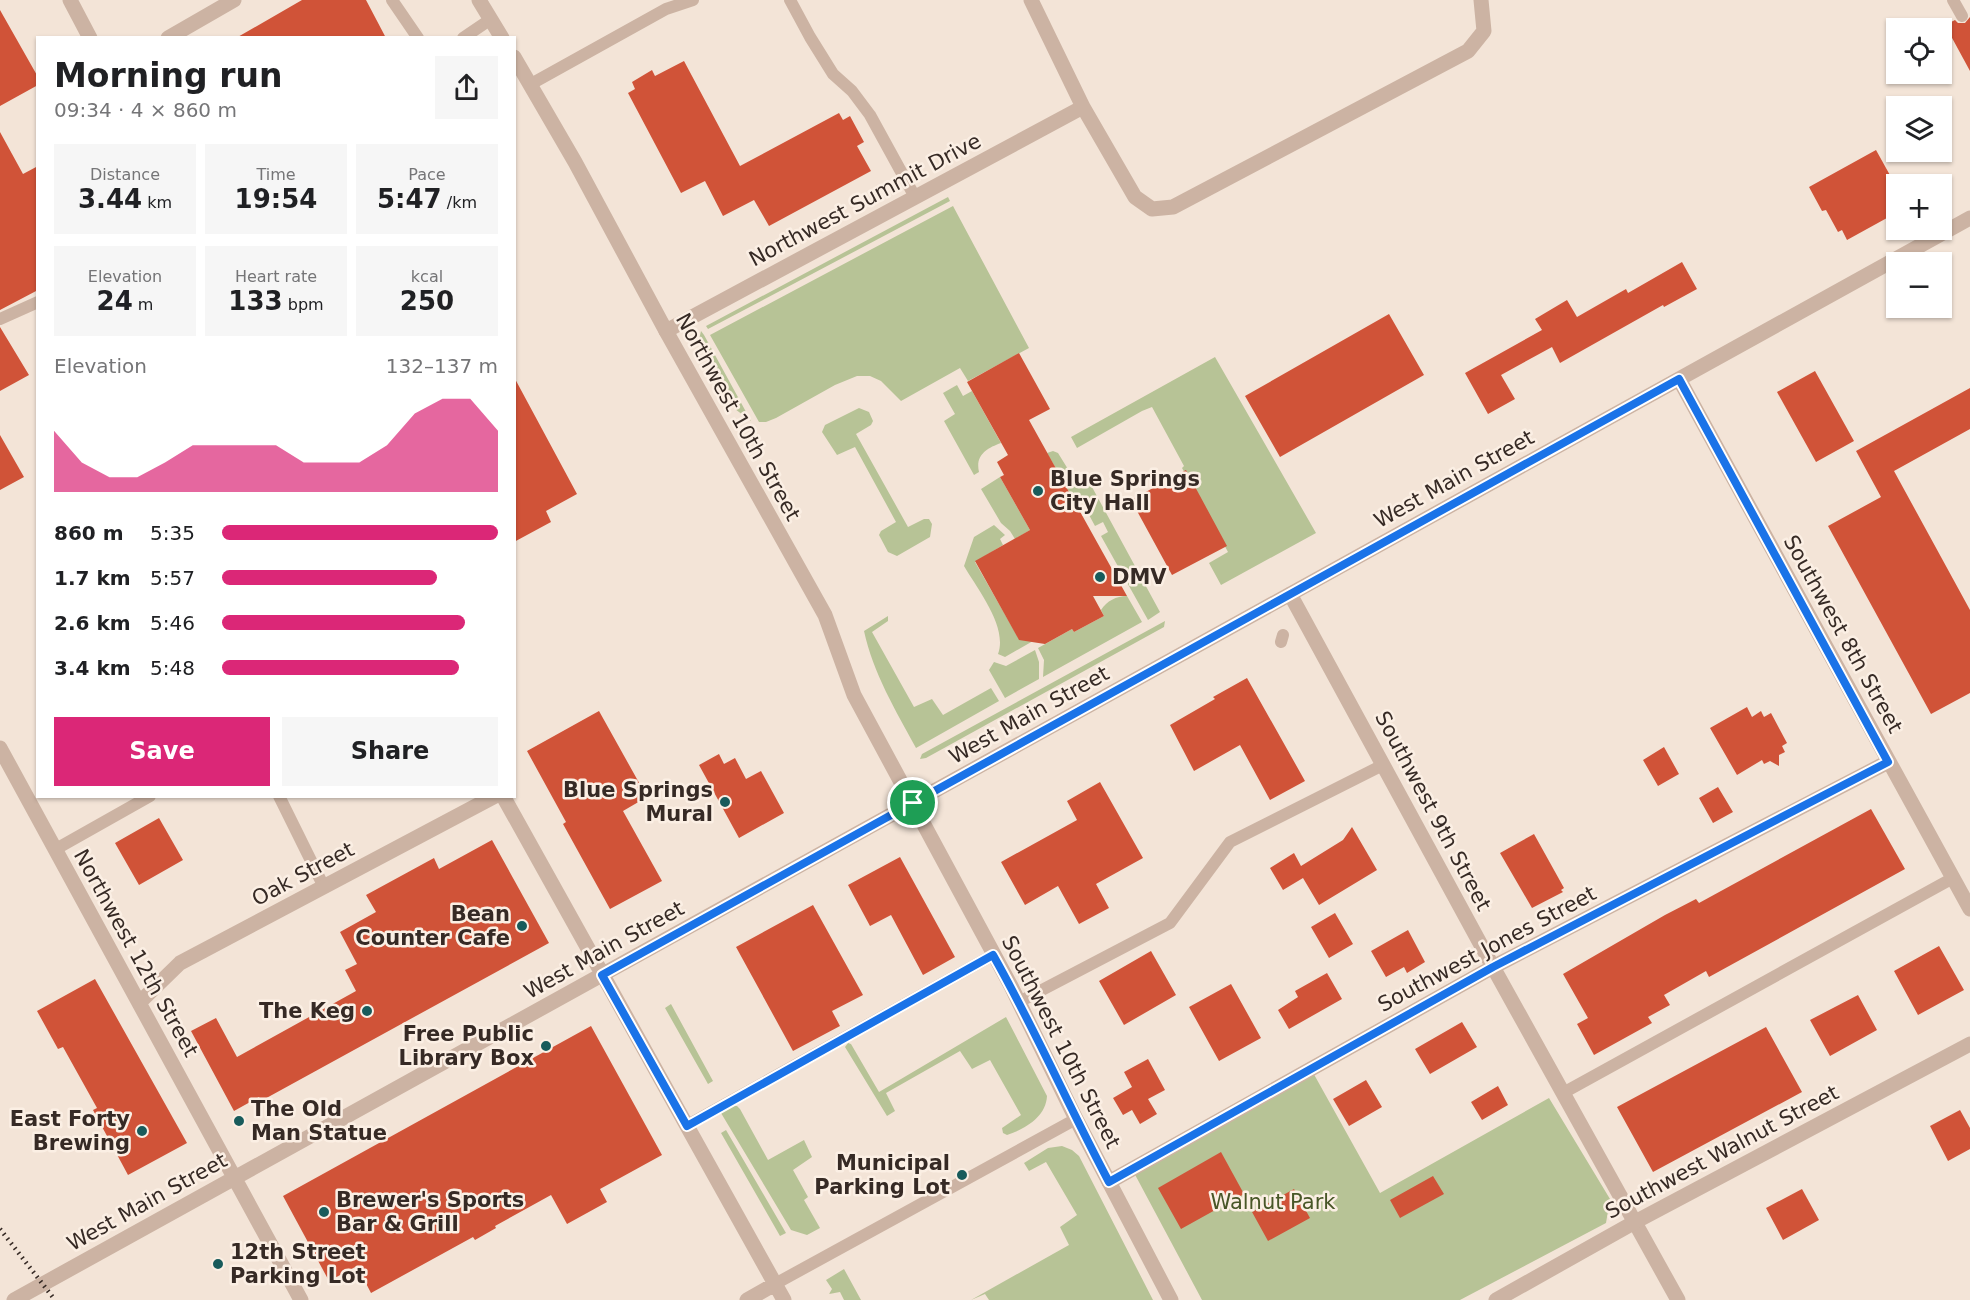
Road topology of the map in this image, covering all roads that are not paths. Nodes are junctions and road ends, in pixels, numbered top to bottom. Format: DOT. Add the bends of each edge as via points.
graph roads {
  1 [pos="70,0"];
  2 [pos="234,0"];
  3 [pos="392,0"];
  4 [pos="479,0"];
  5 [pos="693,0"];
  6 [pos="790,0"];
  7 [pos="1031,0"];
  8 [pos="1481,0"];
  9 [pos="1953,0"];
  10 [pos="1962,16"];
  11 [pos="491,19"];
  12 [pos="89,36"];
  13 [pos="171,36"];
  14 [pos="417,36"];
  15 [pos="466,36"];
  16 [pos="501,36"];
  17 [pos="516,60"];
  18 [pos="531,84"];
  19 [pos="1083,107"];
  20 [pos="915,197"];
  21 [pos="1970,218"];
  22 [pos="36,303"];
  23 [pos="0,319"];
  24 [pos="666,331"];
  25 [pos="1679,379"];
  26 [pos="1290,594"];
  27 [pos="0,748"];
  28 [pos="1888,762"];
  29 [pos="1383,765"];
  30 [pos="146,798"];
  31 [pos="280,798"];
  32 [pos="491,798"];
  33 [pos="504,798"];
  34 [pos="913,803"];
  35 [pos="56,849"];
  36 [pos="1953,878"];
  37 [pos="324,887"];
  38 [pos="1970,909"];
  39 [pos="993,955"];
  40 [pos="1493,967"];
  41 [pos="602,975"];
  42 [pos="140,1002"];
  43 [pos="1019,1002"];
  44 [pos="1970,1044"];
  45 [pos="1563,1093"];
  46 [pos="1076,1119"];
  47 [pos="687,1126"];
  48 [pos="234,1178"];
  49 [pos="1109,1182"];
  50 [pos="1635,1222"];
  51 [pos="775,1284"];
  52 [pos="14,1300"];
  53 [pos="301,1300"];
  54 [pos="747,1300"];
  55 [pos="784,1300"];
  56 [pos="1171,1300"];
  57 [pos="1496,1300"];
  58 [pos="1678,1300"];
  1 -- 12 [label="street"];
  2 -- 13 [label="street"];
  3 -- 14 [label="lane"];
  4 -- 11 [label="street"];
  5 -- 18 [label="lane" via="666,9"];
  6 -- 20 [label="lane" via="833,74 870,115"];
  7 -- 19 [label="street"];
  8 -- 19 [label="street" via="1484,31 1468,51 1173,207 1152,209 1135,197"];
  9 -- 10 [label="lane"];
  11 -- 15 [label="lane"];
  11 -- 16 [label="street"];
  17 -- 18 [label="street, Northwest 10th Street"];
  18 -- 24 [label="street, Northwest 10th Street"];
  19 -- 20 [label="street, Northwest Summit Drive"];
  20 -- 24 [label="street, Northwest Summit Drive"];
  21 -- 25 [label="street, West Main Street"];
  22 -- 23 [label="lane"];
  24 -- 34 [label="street, Northwest 10th Street" via="825,615 854,695"];
  25 -- 26 [label="street, West Main Street"];
  25 -- 28 [label="street, Southwest 8th Street"];
  26 -- 29 [label="street, Southwest 9th Street"];
  26 -- 34 [label="street, West Main Street"];
  27 -- 35 [label="street, Northwest 12th Street"];
  28 -- 36 [label="street, Southwest 8th Street"];
  28 -- 40 [label="street, Southwest Jones Street"];
  29 -- 40 [label="street, Southwest 9th Street"];
  29 -- 43 [label="lane" via="1230,842 1170,923"];
  30 -- 35 [label="lane"];
  31 -- 37 [label="lane"];
  32 -- 37 [label="street, Oak Street"];
  33 -- 41 [label="street"];
  34 -- 39 [label="street, Southwest 10th Street"];
  34 -- 41 [label="street, West Main Street"];
  35 -- 42 [label="street, Northwest 12th Street"];
  36 -- 38 [label="street, Southwest 8th Street"];
  36 -- 45 [label="lane"];
  37 -- 42 [label="street, Oak Street" via="180,963"];
  39 -- 43 [label="street, Southwest 10th Street"];
  39 -- 47 [label="lane"];
  40 -- 45 [label="street, Southwest 9th Street"];
  40 -- 49 [label="street, Southwest Jones Street"];
  41 -- 47 [label="street"];
  41 -- 48 [label="street, West Main Street"];
  42 -- 48 [label="street, Northwest 12th Street"];
  43 -- 46 [label="street, Southwest 10th Street"];
  44 -- 50 [label="street, Southwest Walnut Street"];
  45 -- 50 [label="street, Southwest 9th Street"];
  46 -- 49 [label="street, Southwest 10th Street"];
  46 -- 51 [label="lane"];
  47 -- 51 [label="street"];
  48 -- 52 [label="street, West Main Street"];
  48 -- 53 [label="street, Northwest 12th Street"];
  49 -- 56 [label="street, Southwest 10th Street"];
  50 -- 57 [label="street, Southwest Walnut Street"];
  50 -- 58 [label="street, Southwest 9th Street"];
  51 -- 54 [label="street"];
  51 -- 55 [label="street"];
}
